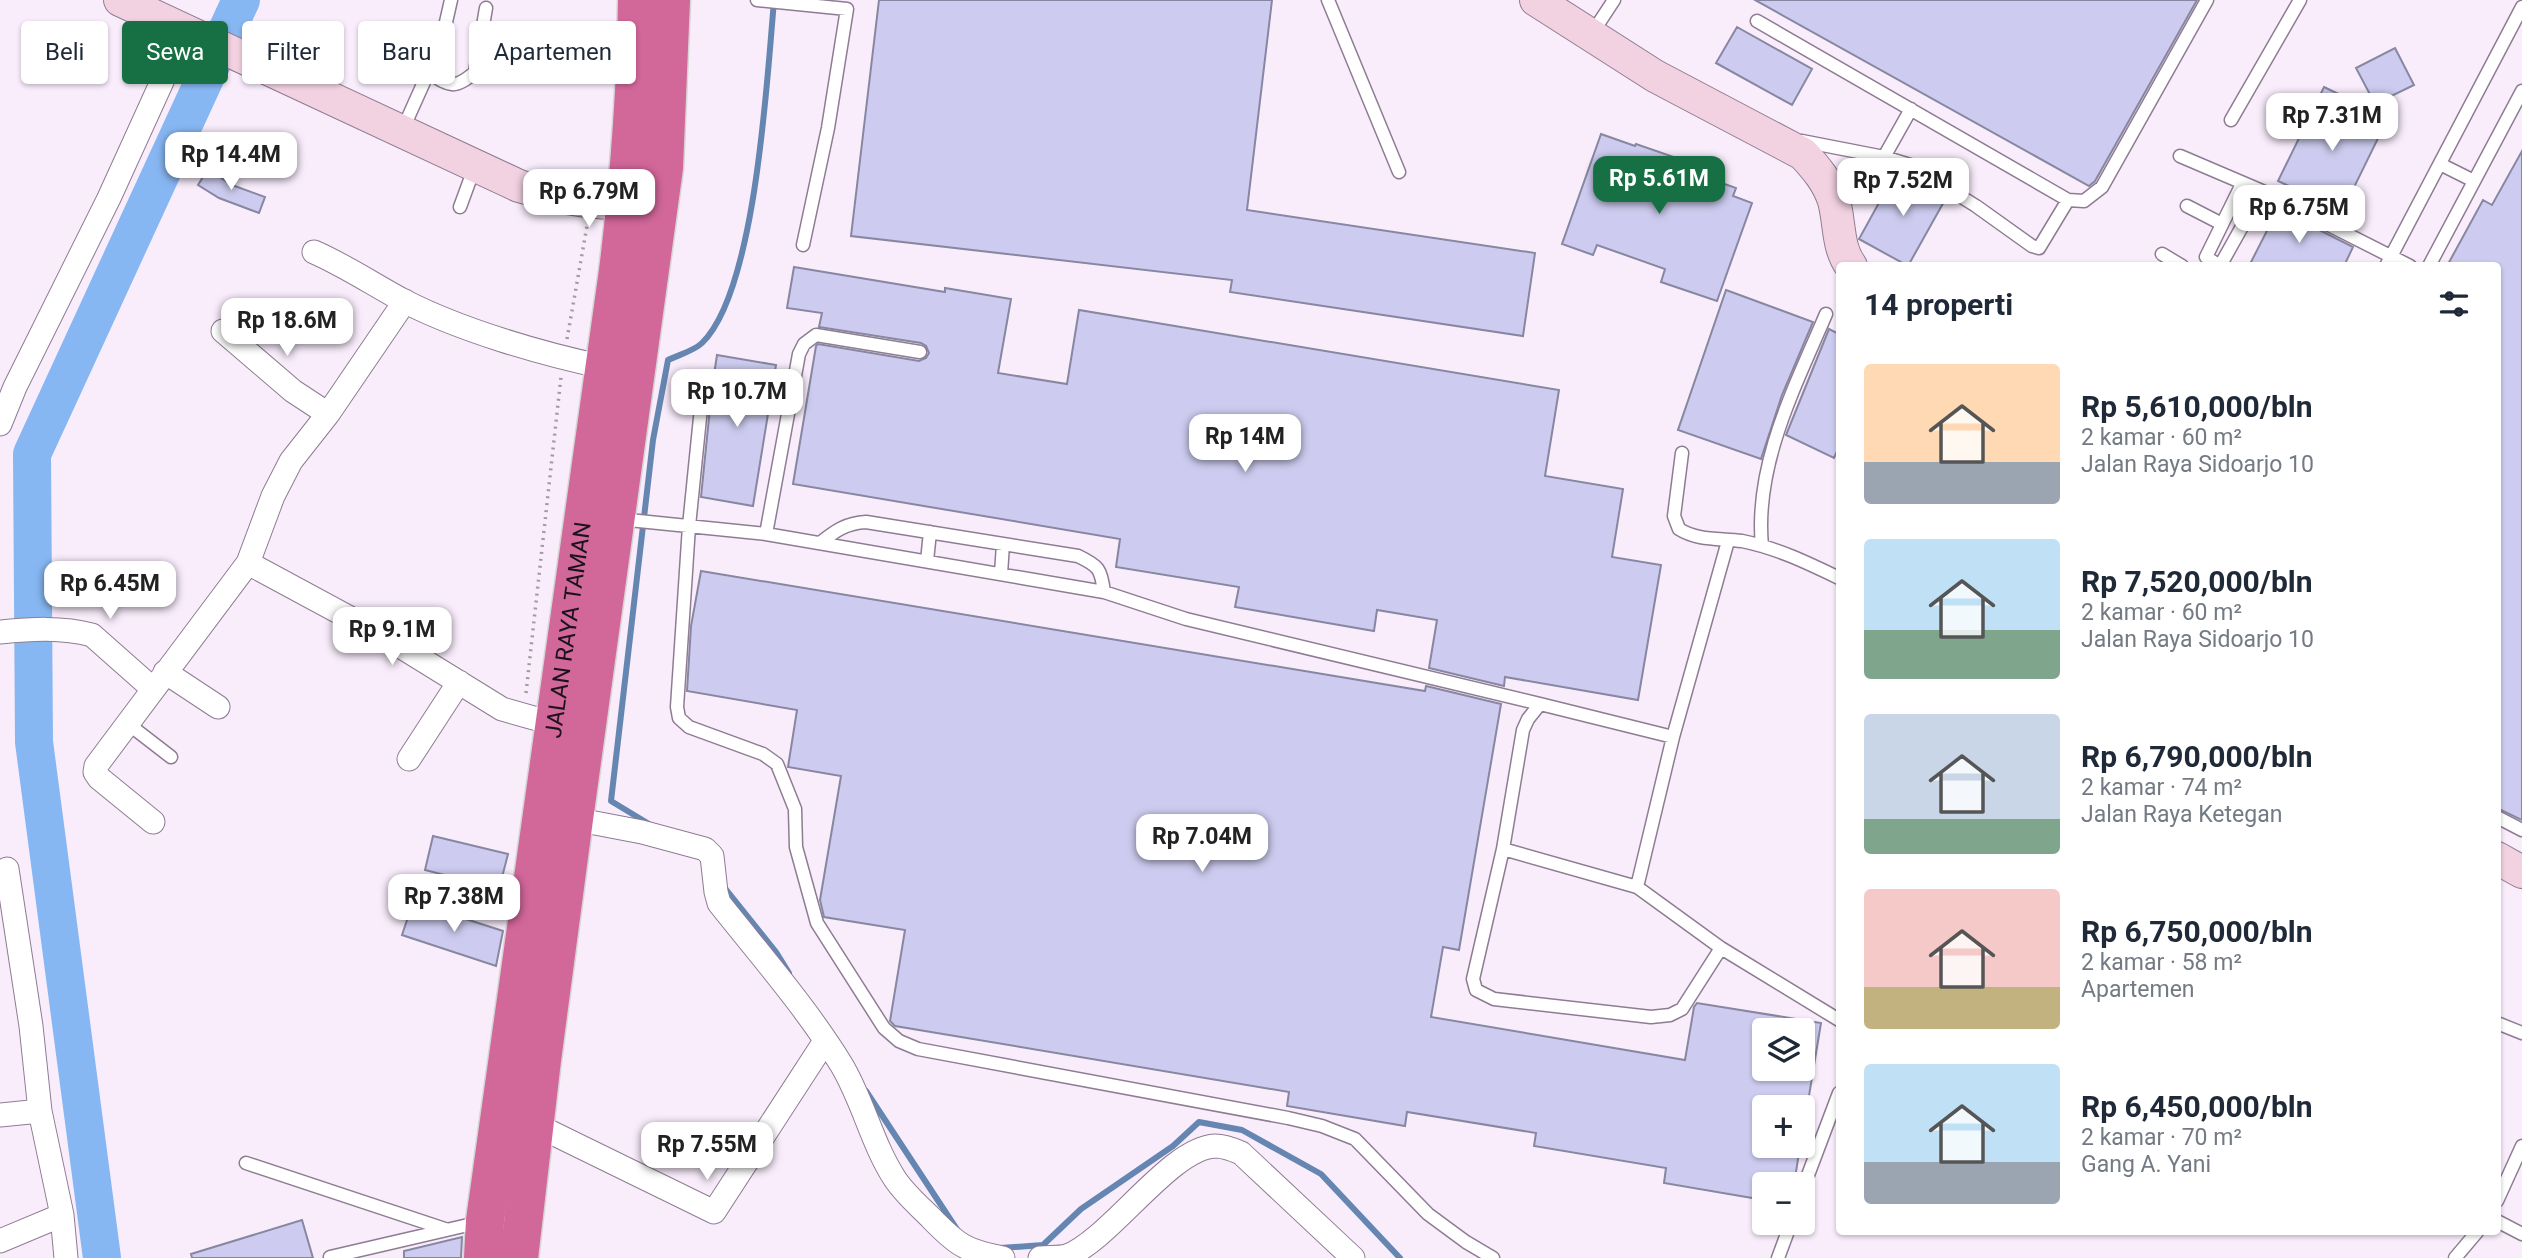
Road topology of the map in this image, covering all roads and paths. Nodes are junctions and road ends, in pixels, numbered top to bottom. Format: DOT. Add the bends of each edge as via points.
graph roads {
  1 [pos="637,0"];
  2 [pos="671,0"];
  3 [pos="757,0"];
  4 [pos="1328,0"];
  5 [pos="1536,0"];
  6 [pos="1614,0"];
  7 [pos="2207,0"];
  8 [pos="2300,0"];
  9 [pos="451,1"];
  10 [pos="848,4"];
  11 [pos="2522,7"];
  12 [pos="486,8"];
  13 [pos="156,16"];
  14 [pos="1757,20"];
  15 [pos="446,21"];
  16 [pos="1590,36"];
  17 [pos="424,84"];
  18 [pos="446,84"];
  19 [pos="2522,91"];
  20 [pos="1912,109"];
  21 [pos="2231,120"];
  22 [pos="402,132"];
  23 [pos="1767,134"];
  24 [pos="2180,156"];
  25 [pos="1884,157"];
  26 [pos="2440,163"];
  27 [pos="475,166"];
  28 [pos="1399,172"];
  29 [pos="2474,181"];
  30 [pos="2242,184"];
  31 [pos="645,187"];
  32 [pos="2262,191"];
  33 [pos="2068,200"];
  34 [pos="2186,206"];
  35 [pos="460,207"];
  36 [pos="2222,224"];
  37 [pos="803,245"];
  38 [pos="314,252"];
  39 [pos="2162,254"];
  40 [pos="2203,261"];
  41 [pos="2388,261"];
  42 [pos="1848,262"];
  43 [pos="2175,262"];
  44 [pos="2222,262"];
  45 [pos="2431,262"];
  46 [pos="405,301"];
  47 [pos="1826,314"];
  48 [pos="223,331"];
  49 [pos="620,350"];
  50 [pos="920,352"];
  51 [pos="7,383"];
  52 [pos="703,388"];
  53 [pos="328,414"];
  54 [pos="0,424"];
  55 [pos="1682,453"];
  56 [pos="620,519"];
  57 [pos="689,526"];
  58 [pos="930,532"];
  59 [pos="766,534"];
  60 [pos="1728,541"];
  61 [pos="820,543"];
  62 [pos="1003,544"];
  63 [pos="1762,546"];
  64 [pos="927,561"];
  65 [pos="248,563"];
  66 [pos="1001,574"];
  67 [pos="1836,577"];
  68 [pos="1104,592"];
  69 [pos="0,632"];
  70 [pos="159,680"];
  71 [pos="459,682"];
  72 [pos="1540,704"];
  73 [pos="218,707"];
  74 [pos="127,723"];
  75 [pos="555,724"];
  76 [pos="1673,737"];
  77 [pos="171,757"];
  78 [pos="410,759"];
  79 [pos="573,819"];
  80 [pos="2501,819"];
  81 [pos="153,822"];
  82 [pos="2522,830"];
  83 [pos="1503,849"];
  84 [pos="2501,860"];
  85 [pos="7,869"];
  86 [pos="2522,872"];
  87 [pos="1637,887"];
  88 [pos="0,944"];
  89 [pos="1721,948"];
  90 [pos="23,968"];
  91 [pos="1836,1018"];
  92 [pos="2501,1025"];
  93 [pos="2522,1033"];
  94 [pos="825,1041"];
  95 [pos="1836,1101"];
  96 [pos="40,1111"];
  97 [pos="0,1115"];
  98 [pos="534,1124"];
  99 [pos="2522,1146"];
  100 [pos="246,1163"];
  101 [pos="1809,1172"];
  102 [pos="2501,1192"];
  103 [pos="62,1215"];
  104 [pos="2501,1223"];
  105 [pos="445,1229"];
  106 [pos="2522,1234"];
  107 [pos="1786,1235"];
  108 [pos="2474,1235"];
  109 [pos="484,1240"];
  110 [pos="0,1241"];
  111 [pos="330,1257"];
  112 [pos="1066,1257"];
  113 [pos="66,1258"];
  114 [pos="519,1258"];
  115 [pos="1003,1258"];
  116 [pos="1040,1258"];
  117 [pos="1353,1258"];
  118 [pos="1493,1258"];
  119 [pos="1777,1258"];
  120 [pos="2455,1258"];
  1 -- 31 [label="highway, JALAN RAYA TAMAN" via="635,99"];
  2 -- 31 [label="highway, JALAN RAYA TAMAN"];
  3 -- 10 [label="lane"];
  4 -- 28 [label="lane"];
  5 -- 16 [label="street"];
  6 -- 16 [label="lane"];
  7 -- 33 [label="lane" via="2102,187 2084,201"];
  8 -- 21 [label="lane"];
  9 -- 15 [label="lane"];
  10 -- 37 [label="lane"];
  11 -- 26 [label="lane"];
  12 -- 18 [label="lane" via="475,72 466,81"];
  13 -- 22 [label="street"];
  13 -- 51 [label="street" via="122,167"];
  14 -- 20 [label="lane"];
  16 -- 23 [label="street"];
  17 -- 22 [label="lane"];
  19 -- 29 [label="lane"];
  20 -- 25 [label="lane"];
  20 -- 33 [label="lane"];
  22 -- 27 [label="street"];
  23 -- 25 [label="lane"];
  23 -- 42 [label="street" via="1803,154 1820,173 1833,200"];
  24 -- 30 [label="lane"];
  25 -- 33 [label="lane" via="1910,165 2036,248 2041,247"];
  26 -- 29 [label="lane"];
  26 -- 41 [label="lane"];
  27 -- 31 [label="street" via="519,186 591,203"];
  27 -- 35 [label="lane"];
  29 -- 45 [label="lane"];
  30 -- 32 [label="lane"];
  30 -- 36 [label="lane"];
  31 -- 49 [label="highway, JALAN RAYA TAMAN"];
  32 -- 41 [label="lane"];
  32 -- 44 [label="lane"];
  34 -- 36 [label="lane"];
  36 -- 40 [label="lane"];
  38 -- 46 [label="street"];
  39 -- 43 [label="lane"];
  46 -- 49 [label="street" via="564,359"];
  46 -- 53 [label="street"];
  47 -- 63 [label="lane" via="1771,457 1761,502"];
  48 -- 53 [label="street" via="293,391"];
  49 -- 56 [label="highway, JALAN RAYA TAMAN"];
  49 -- 75 [label="highway, JALAN RAYA TAMAN"];
  50 -- 59 [label="lane" via="816,335 804,344"];
  51 -- 54 [label="street"];
  52 -- 57 [label="lane"];
  53 -- 65 [label="street" via="291,461"];
  55 -- 60 [label="lane" via="1675,516 1679,529 1690,536"];
  56 -- 57 [label="lane"];
  56 -- 79 [label="highway, JALAN RAYA TAMAN"];
  57 -- 59 [label="lane"];
  57 -- 118 [label="lane" via="679,719 777,764 795,809 796,847 817,923 884,1028 918,1049 1322,1126 1355,1139 1428,1214"];
  58 -- 61 [label="lane" via="851,523"];
  58 -- 62 [label="lane"];
  58 -- 64 [label="lane"];
  59 -- 61 [label="lane"];
  60 -- 63 [label="lane"];
  60 -- 76 [label="lane"];
  61 -- 64 [label="lane"];
  62 -- 66 [label="lane"];
  62 -- 68 [label="lane" via="1078,556 1095,564"];
  63 -- 67 [label="lane"];
  64 -- 66 [label="lane"];
  65 -- 70 [label="street"];
  65 -- 71 [label="street"];
  66 -- 68 [label="lane"];
  68 -- 72 [label="lane" via="1186,619"];
  69 -- 70 [label="street" via="34,628 92,635"];
  70 -- 73 [label="street"];
  70 -- 74 [label="street"];
  71 -- 75 [label="street" via="502,709"];
  71 -- 78 [label="street"];
  72 -- 76 [label="lane"];
  72 -- 83 [label="lane" via="1523,730"];
  74 -- 77 [label="lane"];
  74 -- 81 [label="street" via="95,772"];
  75 -- 109 [label="highway, JALAN RAYA TAMAN"];
  76 -- 87 [label="lane"];
  79 -- 94 [label="street" via="705,849 712,856 719,903 792,992"];
  79 -- 98 [label="highway, JALAN RAYA TAMAN"];
  80 -- 82 [label="lane"];
  83 -- 87 [label="lane"];
  83 -- 89 [label="lane" via="1473,979 1484,996 1650,1017 1670,1015 1682,1009"];
  84 -- 86 [label="street"];
  85 -- 90 [label="street"];
  87 -- 89 [label="lane"];
  88 -- 90 [label="street"];
  89 -- 91 [label="lane"];
  90 -- 96 [label="street"];
  92 -- 93 [label="lane"];
  94 -- 98 [label="street" via="714,1212"];
  94 -- 115 [label="street" via="852,1084 895,1179 961,1246"];
  95 -- 101 [label="lane"];
  96 -- 97 [label="street"];
  96 -- 103 [label="street"];
  98 -- 114 [label="highway, JALAN RAYA TAMAN"];
  99 -- 102 [label="lane"];
  100 -- 105 [label="lane"];
  103 -- 110 [label="street"];
  103 -- 113 [label="street"];
  104 -- 106 [label="lane"];
  105 -- 109 [label="lane"];
  105 -- 111 [label="lane"];
  107 -- 119 [label="lane"];
  108 -- 120 [label="lane"];
  112 -- 116 [label="street"];
  112 -- 117 [label="street" via="1087,1244 1183,1159 1212,1146 1241,1153"];
}
